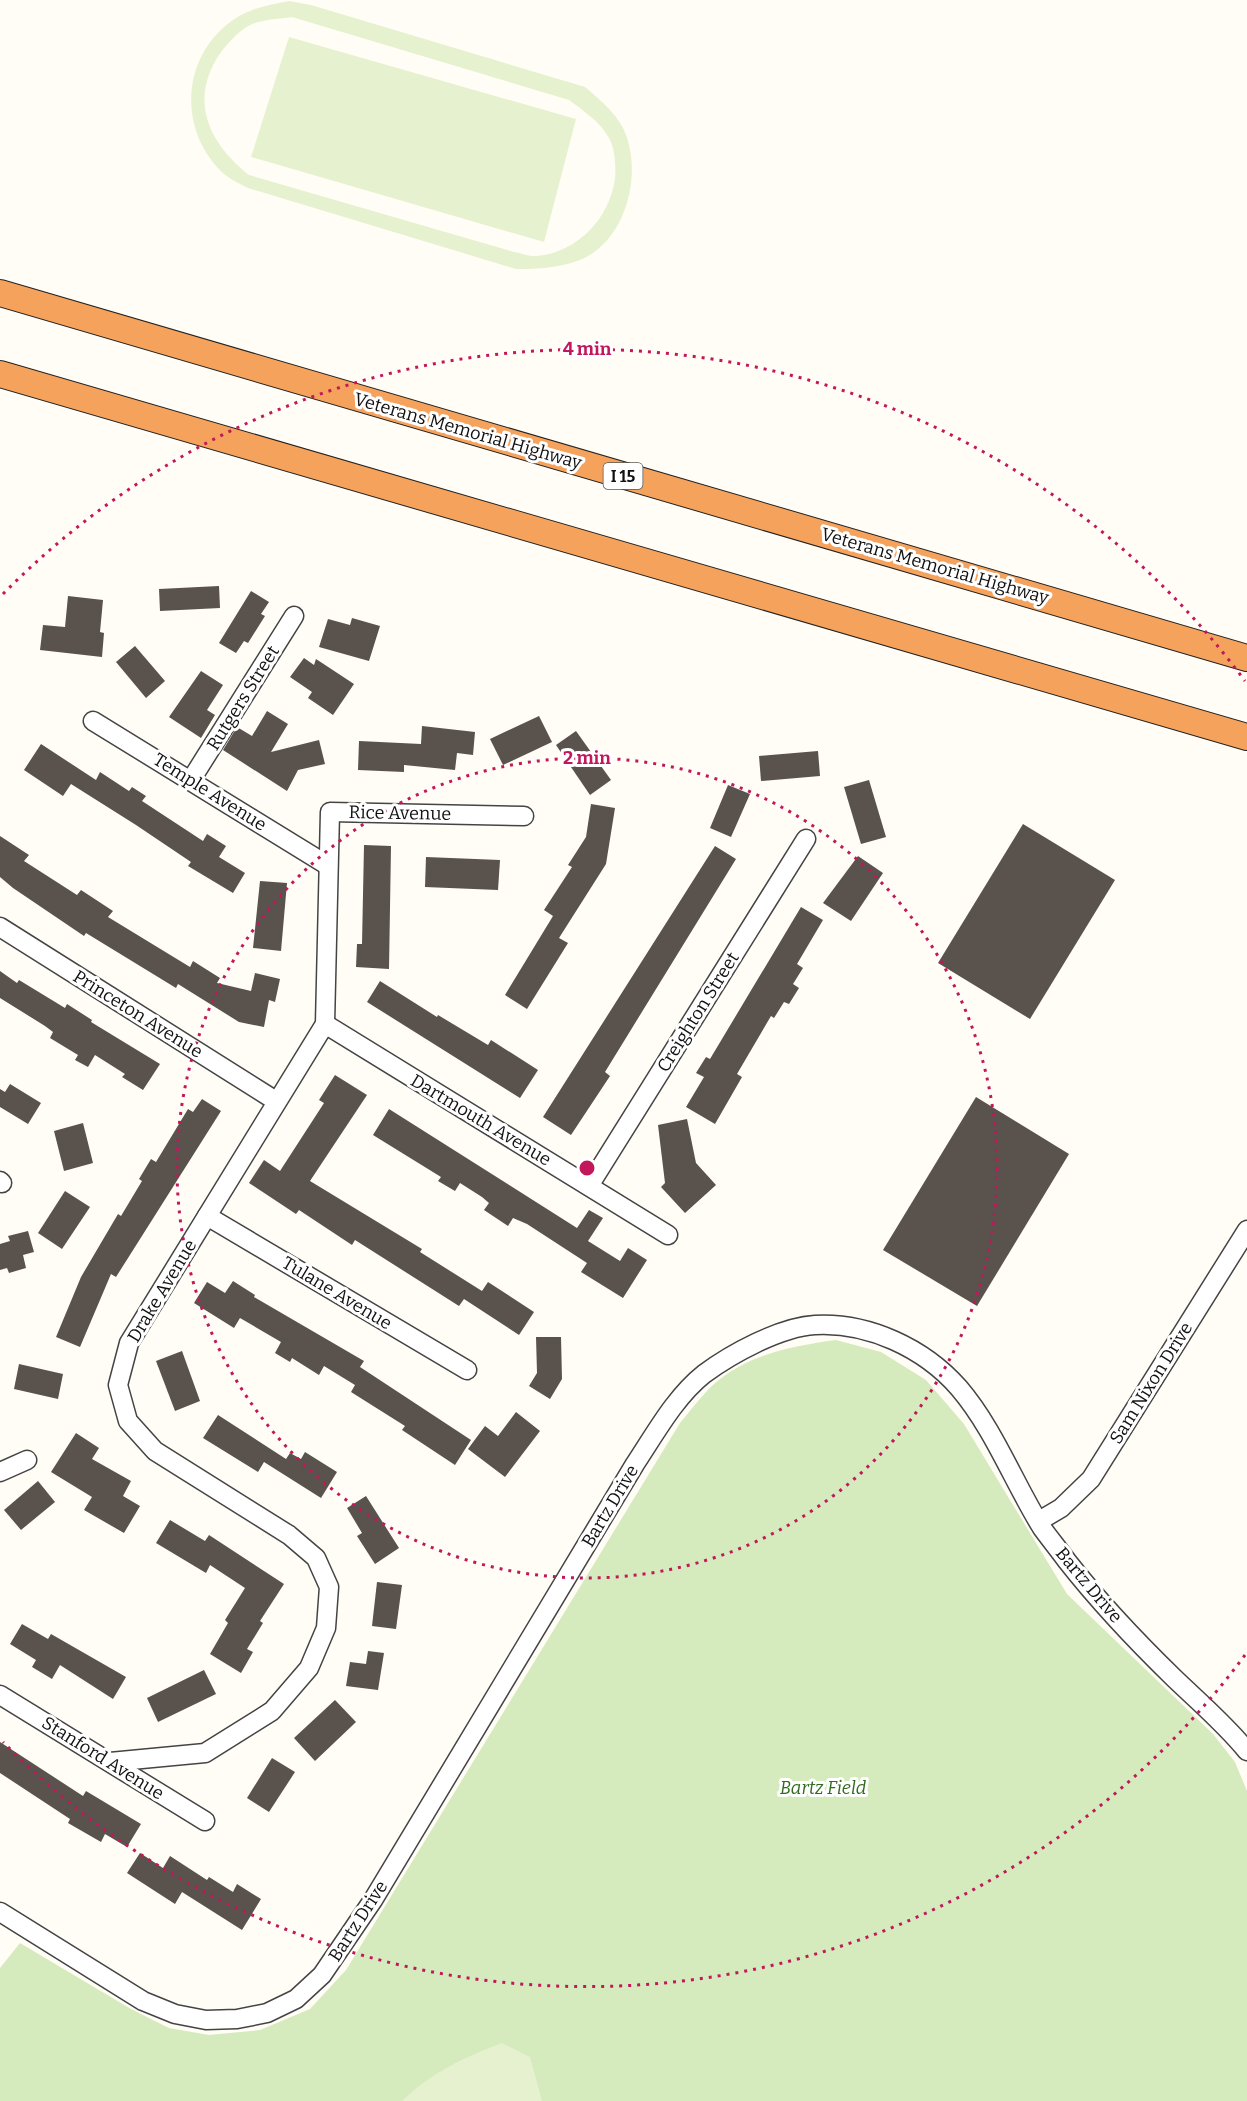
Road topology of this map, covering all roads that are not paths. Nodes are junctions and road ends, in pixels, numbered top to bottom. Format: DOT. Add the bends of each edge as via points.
graph roads {
  1 [pos="0,293"];
  2 [pos="0,374"];
  3 [pos="294,616"];
  4 [pos="1247,658"];
  5 [pos="93,721"];
  6 [pos="1247,737"];
  7 [pos="191,780"];
  8 [pos="524,816"];
  9 [pos="806,839"];
  10 [pos="327,865"];
  11 [pos="0,927"];
  12 [pos="325,1024"];
  13 [pos="276,1101"];
  14 [pos="589,1186"];
  15 [pos="207,1216"];
  16 [pos="1247,1230"];
  17 [pos="668,1235"];
  18 [pos="467,1370"];
  19 [pos="27,1460"];
  20 [pos="0,1472"];
  21 [pos="1039,1521"];
  22 [pos="0,1695"];
  23 [pos="1247,1752"];
  24 [pos="110,1762"];
  25 [pos="205,1821"];
  26 [pos="0,1912"];
  1 -- 4 [label="highway, Veterans Memorial Highway / I 15"];
  2 -- 6 [label="highway"];
  3 -- 7 [label="street, Rutgers Street"];
  5 -- 7 [label="street, Temple Avenue"];
  7 -- 10 [label="street, Temple Avenue"];
  8 -- 10 [label="street, Rice Avenue" via="330,812"];
  9 -- 14 [label="street, Creighton Street"];
  10 -- 12 [label="street"];
  11 -- 13 [label="street, Princeton Avenue"];
  12 -- 13 [label="street, Drake Avenue"];
  12 -- 14 [label="street, Dartmouth Avenue"];
  13 -- 15 [label="street, Drake Avenue"];
  14 -- 17 [label="street, Dartmouth Avenue"];
  15 -- 18 [label="street, Tulane Avenue"];
  15 -- 24 [label="street, Drake Avenue" via="129,1343 118,1386 128,1421 155,1451 289,1535 316,1558 329,1587 326,1628 309,1668 272,1711 205,1753"];
  16 -- 21 [label="street, Sam Nixon Drive" via="1091,1479 1061,1508"];
  19 -- 20 [label="street"];
  21 -- 23 [label="street, Bartz Drive" via="1098,1600 1229,1729"];
  21 -- 26 [label="street, Bartz Drive" via="959,1388 925,1358 892,1339 854,1326 813,1325 776,1335 743,1349 703,1375 671,1411 629,1474 373,1900 322,1975 296,1999 267,2013 237,2019 206,2020 175,2014 143,2001"];
  22 -- 24 [label="street, Stanford Avenue"];
  24 -- 25 [label="street, Stanford Avenue"];
}
